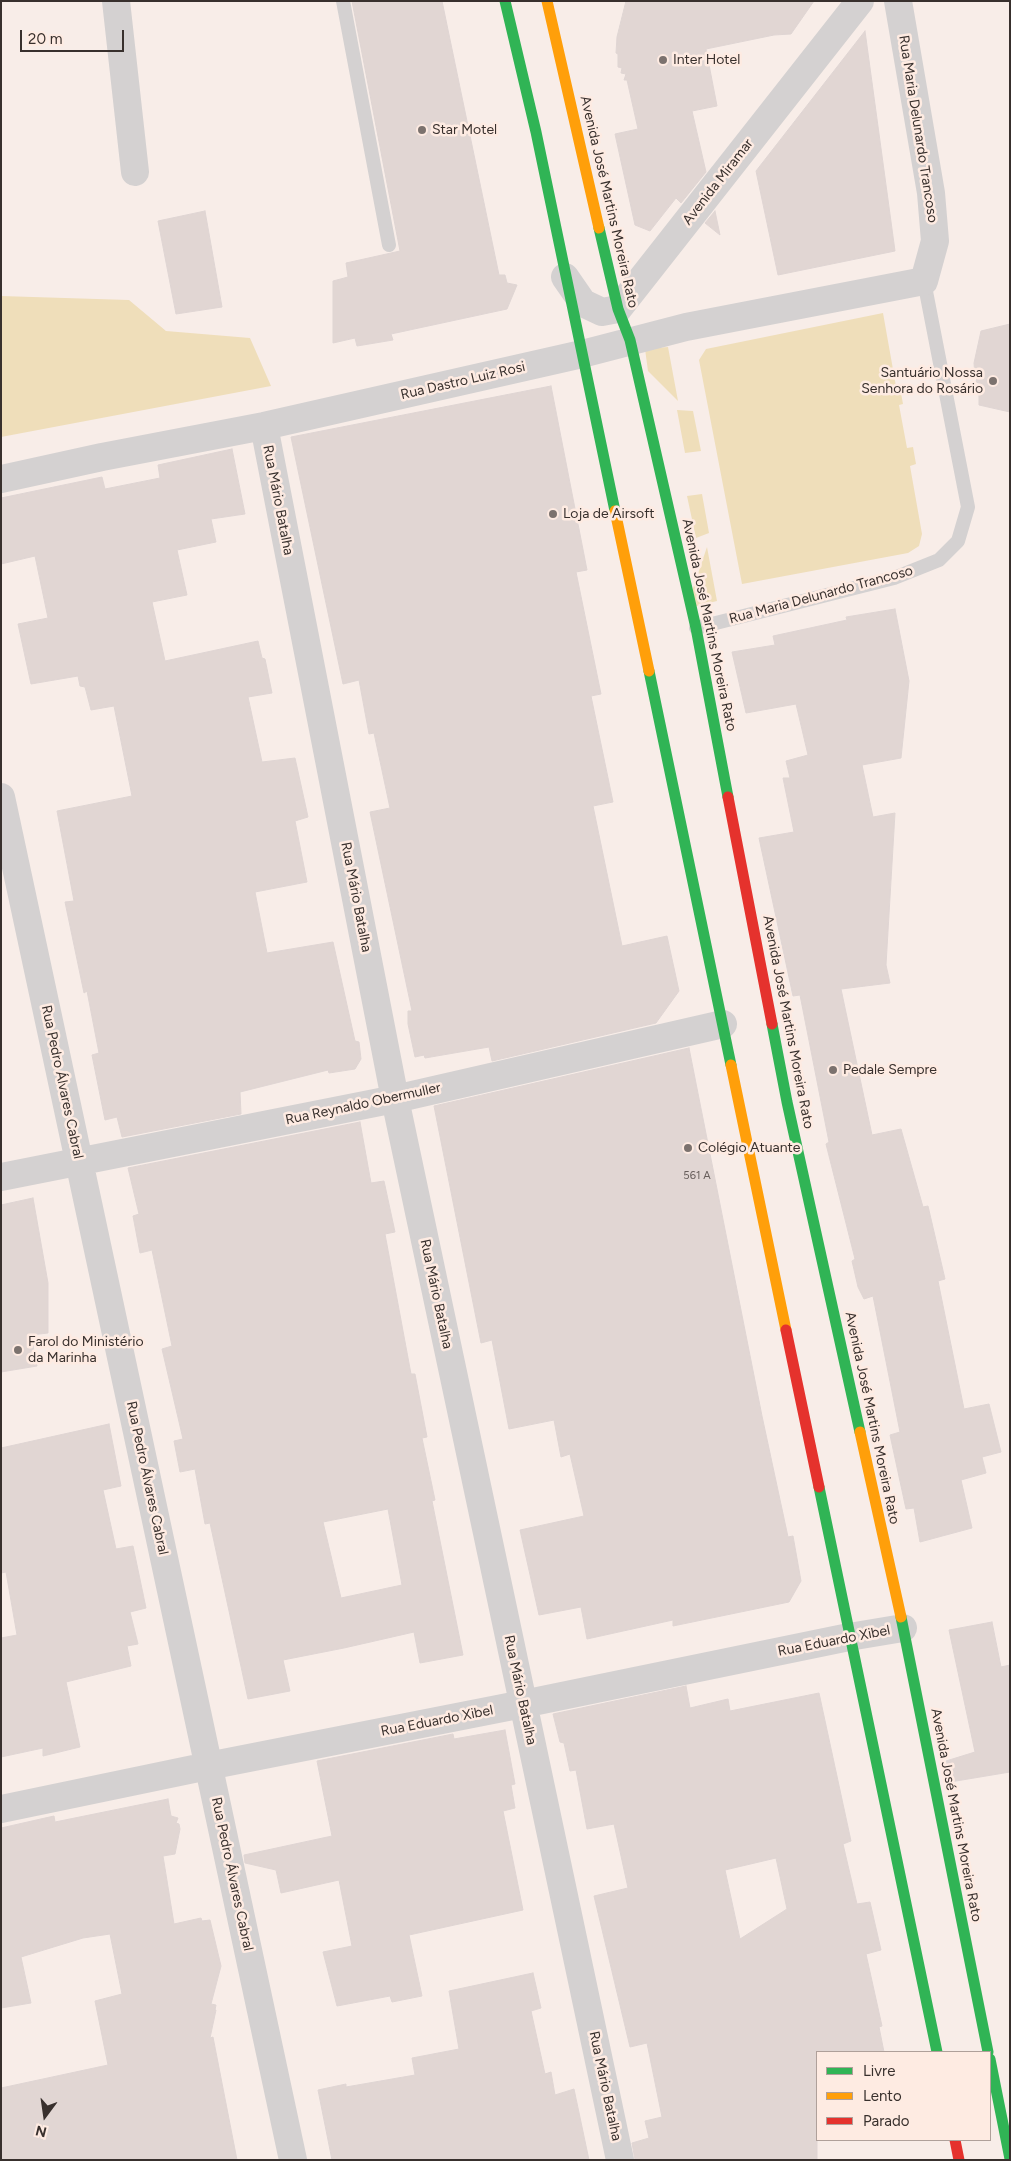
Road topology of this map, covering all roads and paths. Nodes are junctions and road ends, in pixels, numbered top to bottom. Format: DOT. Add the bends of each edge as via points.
graph roads {
  1 [pos="116,1"];
  2 [pos="343,1"];
  3 [pos="504,1"];
  4 [pos="547,1"];
  5 [pos="860,1"];
  6 [pos="898,1"];
  7 [pos="135,172"];
  8 [pos="389,245"];
  9 [pos="565,277"];
  10 [pos="924,281"];
  11 [pos="618,309"];
  12 [pos="630,340"];
  13 [pos="582,354"];
  14 [pos="264,426"];
  15 [pos="1,479"];
  16 [pos="696,628"];
  17 [pos="1,797"];
  18 [pos="723,1024"];
  19 [pos="395,1099"];
  20 [pos="79,1161"];
  21 [pos="1,1177"];
  22 [pos="903,1628"];
  23 [pos="849,1637"];
  24 [pos="523,1704"];
  25 [pos="208,1766"];
  26 [pos="1,1809"];
  27 [pos="937,2051"];
  28 [pos="988,2051"];
  29 [pos="991,2064"];
  30 [pos="955,2141"];
  31 [pos="1010,2159"];
  32 [pos="293,2160"];
  33 [pos="620,2160"];
  34 [pos="959,2160"];
  1 -- 7 [label="street"];
  2 -- 8 [label="lane"];
  3 -- 9 [label="street" via="536,132"];
  4 -- 11 [label="street, Avenida José Martins Moreira Rato"];
  5 -- 11 [label="street, Avenida Miramar"];
  6 -- 10 [label="street, Rua Maria Delunardo Trancoso" via="935,241"];
  9 -- 11 [label="street" via="583,303 602,312"];
  9 -- 13 [label="street"];
  10 -- 12 [label="street, Rua Dastro Luiz Rosi"];
  10 -- 16 [label="lane, Rua Maria Delunardo Trancoso" via="968,507 958,541 939,560 894,578"];
  11 -- 12 [label="street, Avenida José Martins Moreira Rato"];
  12 -- 13 [label="street, Rua Dastro Luiz Rosi"];
  12 -- 16 [label="street, Avenida José Martins Moreira Rato"];
  13 -- 14 [label="street, Rua Dastro Luiz Rosi"];
  13 -- 18 [label="street"];
  14 -- 15 [label="street, Rua Dastro Luiz Rosi"];
  14 -- 19 [label="street, Rua Mário Batalha"];
  16 -- 22 [label="street, Avenida José Martins Moreira Rato" via="787,1102"];
  17 -- 20 [label="street, Rua Pedro Álvares Cabral"];
  18 -- 19 [label="street, Rua Reynaldo Obermuller"];
  18 -- 23 [label="street"];
  19 -- 20 [label="street, Rua Reynaldo Obermuller"];
  19 -- 24 [label="street, Rua Mário Batalha"];
  20 -- 21 [label="street, Rua Reynaldo Obermuller"];
  20 -- 25 [label="street, Rua Pedro Álvares Cabral"];
  22 -- 23 [label="street, Rua Eduardo Xibel"];
  22 -- 28 [label="street, Avenida José Martins Moreira Rato"];
  23 -- 24 [label="street, Rua Eduardo Xibel"];
  23 -- 27 [label="street"];
  24 -- 25 [label="street, Rua Eduardo Xibel"];
  24 -- 33 [label="street, Rua Mário Batalha"];
  25 -- 26 [label="street, Rua Eduardo Xibel"];
  25 -- 32 [label="street, Rua Pedro Álvares Cabral"];
  29 -- 31 [label="street"];
  30 -- 34 [label="street"];
}
